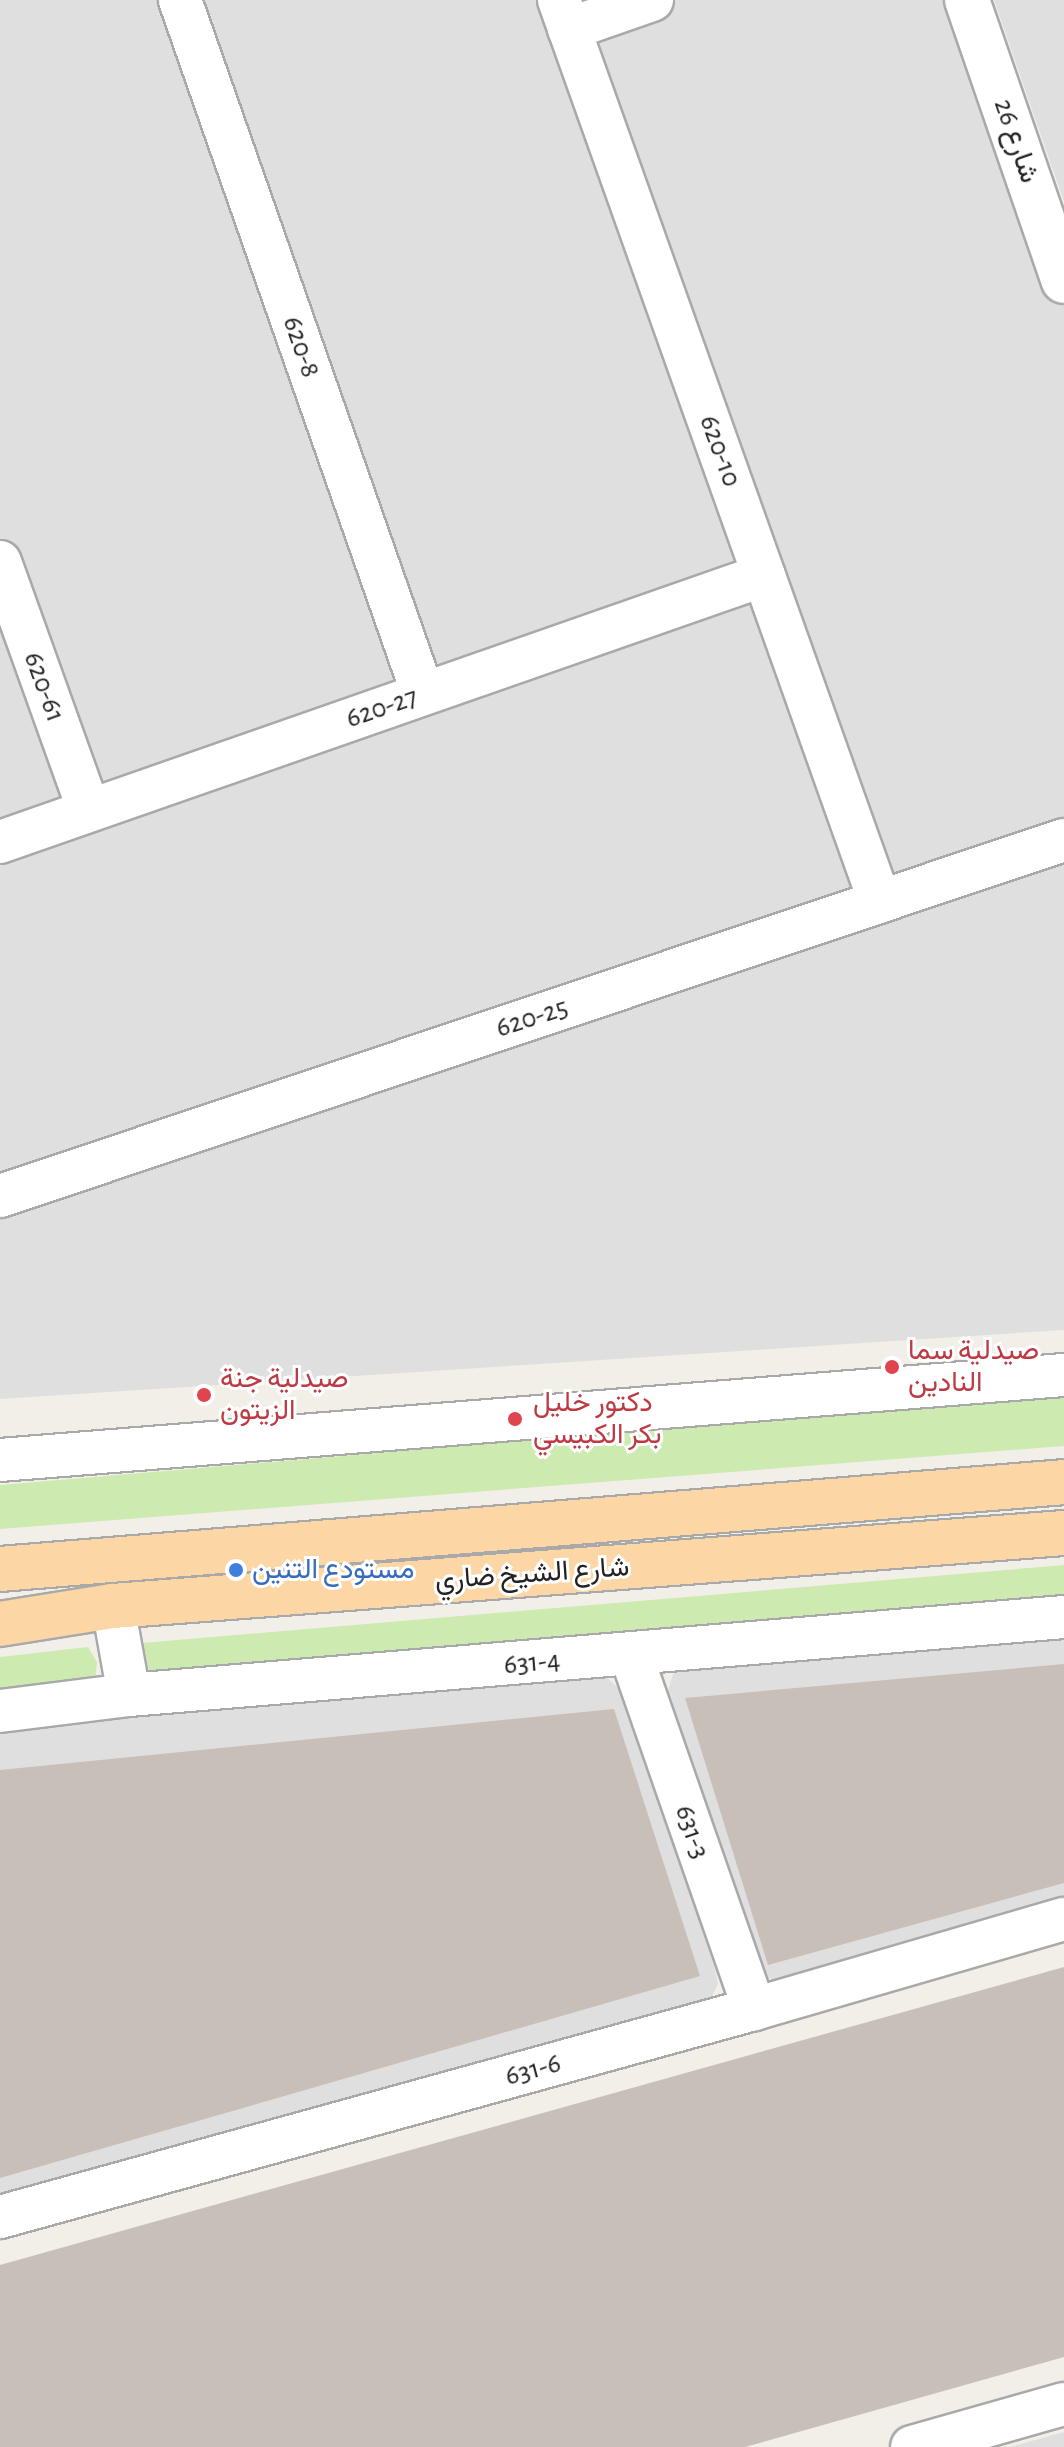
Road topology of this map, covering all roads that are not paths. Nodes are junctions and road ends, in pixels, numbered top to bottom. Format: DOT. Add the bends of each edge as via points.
graph roads {
  1 [pos="180,0"];
  2 [pos="652,0"];
  3 [pos="967,0"];
  4 [pos="564,14"];
  5 [pos="1064,281"];
  6 [pos="0,562"];
  7 [pos="764,575"];
  8 [pos="423,694"];
  9 [pos="89,811"];
  10 [pos="1064,840"];
  11 [pos="0,842"];
  12 [pos="880,902"];
  13 [pos="0,1196"];
  14 [pos="1064,1375"];
  15 [pos="0,1460"];
  16 [pos="1064,1482"];
  17 [pos="1064,1533"];
  18 [pos="0,1569"];
  19 [pos="113,1606"];
  20 [pos="1064,1617"];
  21 [pos="0,1624"];
  22 [pos="631,1655"];
  23 [pos="129,1695"];
  24 [pos="0,1711"];
  25 [pos="1064,1919"];
  26 [pos="754,2009"];
  27 [pos="0,2217"];
  28 [pos="1064,2404"];
  29 [pos="912,2447"];
  1 -- 8 [label="street, 620-8"];
  2 -- 4 [label="street"];
  3 -- 5 [label="street, شارع 26"];
  4 -- 7 [label="street, 620-10"];
  6 -- 9 [label="street, 620-61"];
  7 -- 8 [label="street, 620-27"];
  7 -- 12 [label="street, 620-10"];
  8 -- 9 [label="street, 620-27"];
  9 -- 11 [label="street, 620-27"];
  10 -- 12 [label="street, 620-25"];
  12 -- 13 [label="street, 620-25"];
  14 -- 15 [label="street"];
  16 -- 18 [label="main road, شارع الشيخ ضاري"];
  17 -- 19 [label="main road, شارع الشيخ ضاري"];
  19 -- 21 [label="main road, شارع الشيخ ضاري"];
  19 -- 23 [label="street"];
  20 -- 22 [label="street, 631-4"];
  22 -- 23 [label="street, 631-4"];
  22 -- 26 [label="street, 631-3"];
  23 -- 24 [label="street, 631-4"];
  25 -- 26 [label="street, 631-6"];
  26 -- 27 [label="street, 631-6"];
  28 -- 29 [label="street"];
}
